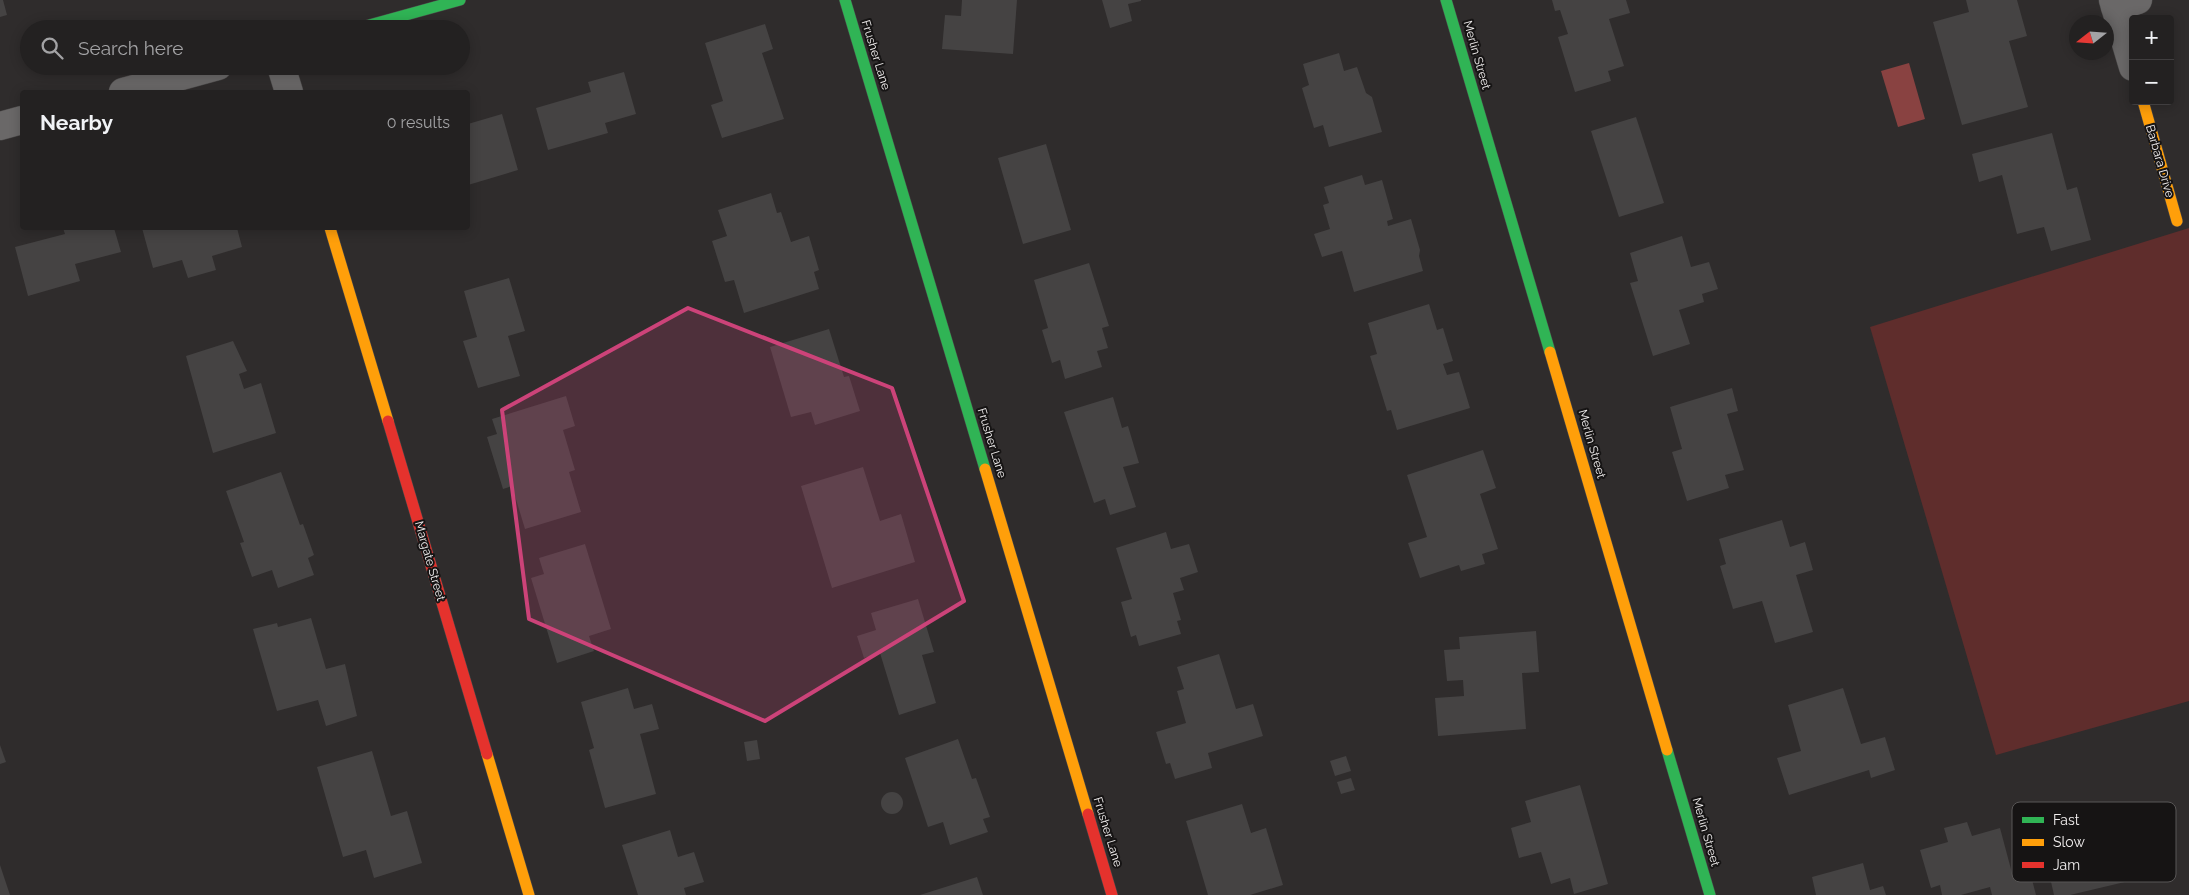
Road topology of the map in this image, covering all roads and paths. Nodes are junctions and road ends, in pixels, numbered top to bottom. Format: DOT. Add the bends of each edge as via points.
graph roads {
  1 [pos="460,0"];
  2 [pos="845,0"];
  3 [pos="1446,0"];
  4 [pos="2122,2"];
  5 [pos="388,20"];
  6 [pos="2132,60"];
  7 [pos="185,75"];
  8 [pos="284,75"];
  9 [pos="130,90"];
  10 [pos="288,90"];
  11 [pos="2143,105"];
  12 [pos="20,121"];
  13 [pos="0,126"];
  14 [pos="2177,221"];
  15 [pos="331,230"];
  16 [pos="529,895"];
  17 [pos="1112,895"];
  18 [pos="1710,895"];
  1 -- 5 [label="street"];
  2 -- 17 [label="street, Frusher Lane"];
  3 -- 18 [label="street, Merlin Street"];
  4 -- 6 [label="street"];
  7 -- 9 [label="street"];
  8 -- 10 [label="street"];
  11 -- 14 [label="street, Barbara Drive"];
  12 -- 13 [label="street"];
  15 -- 16 [label="street, Margate Street"];
}
